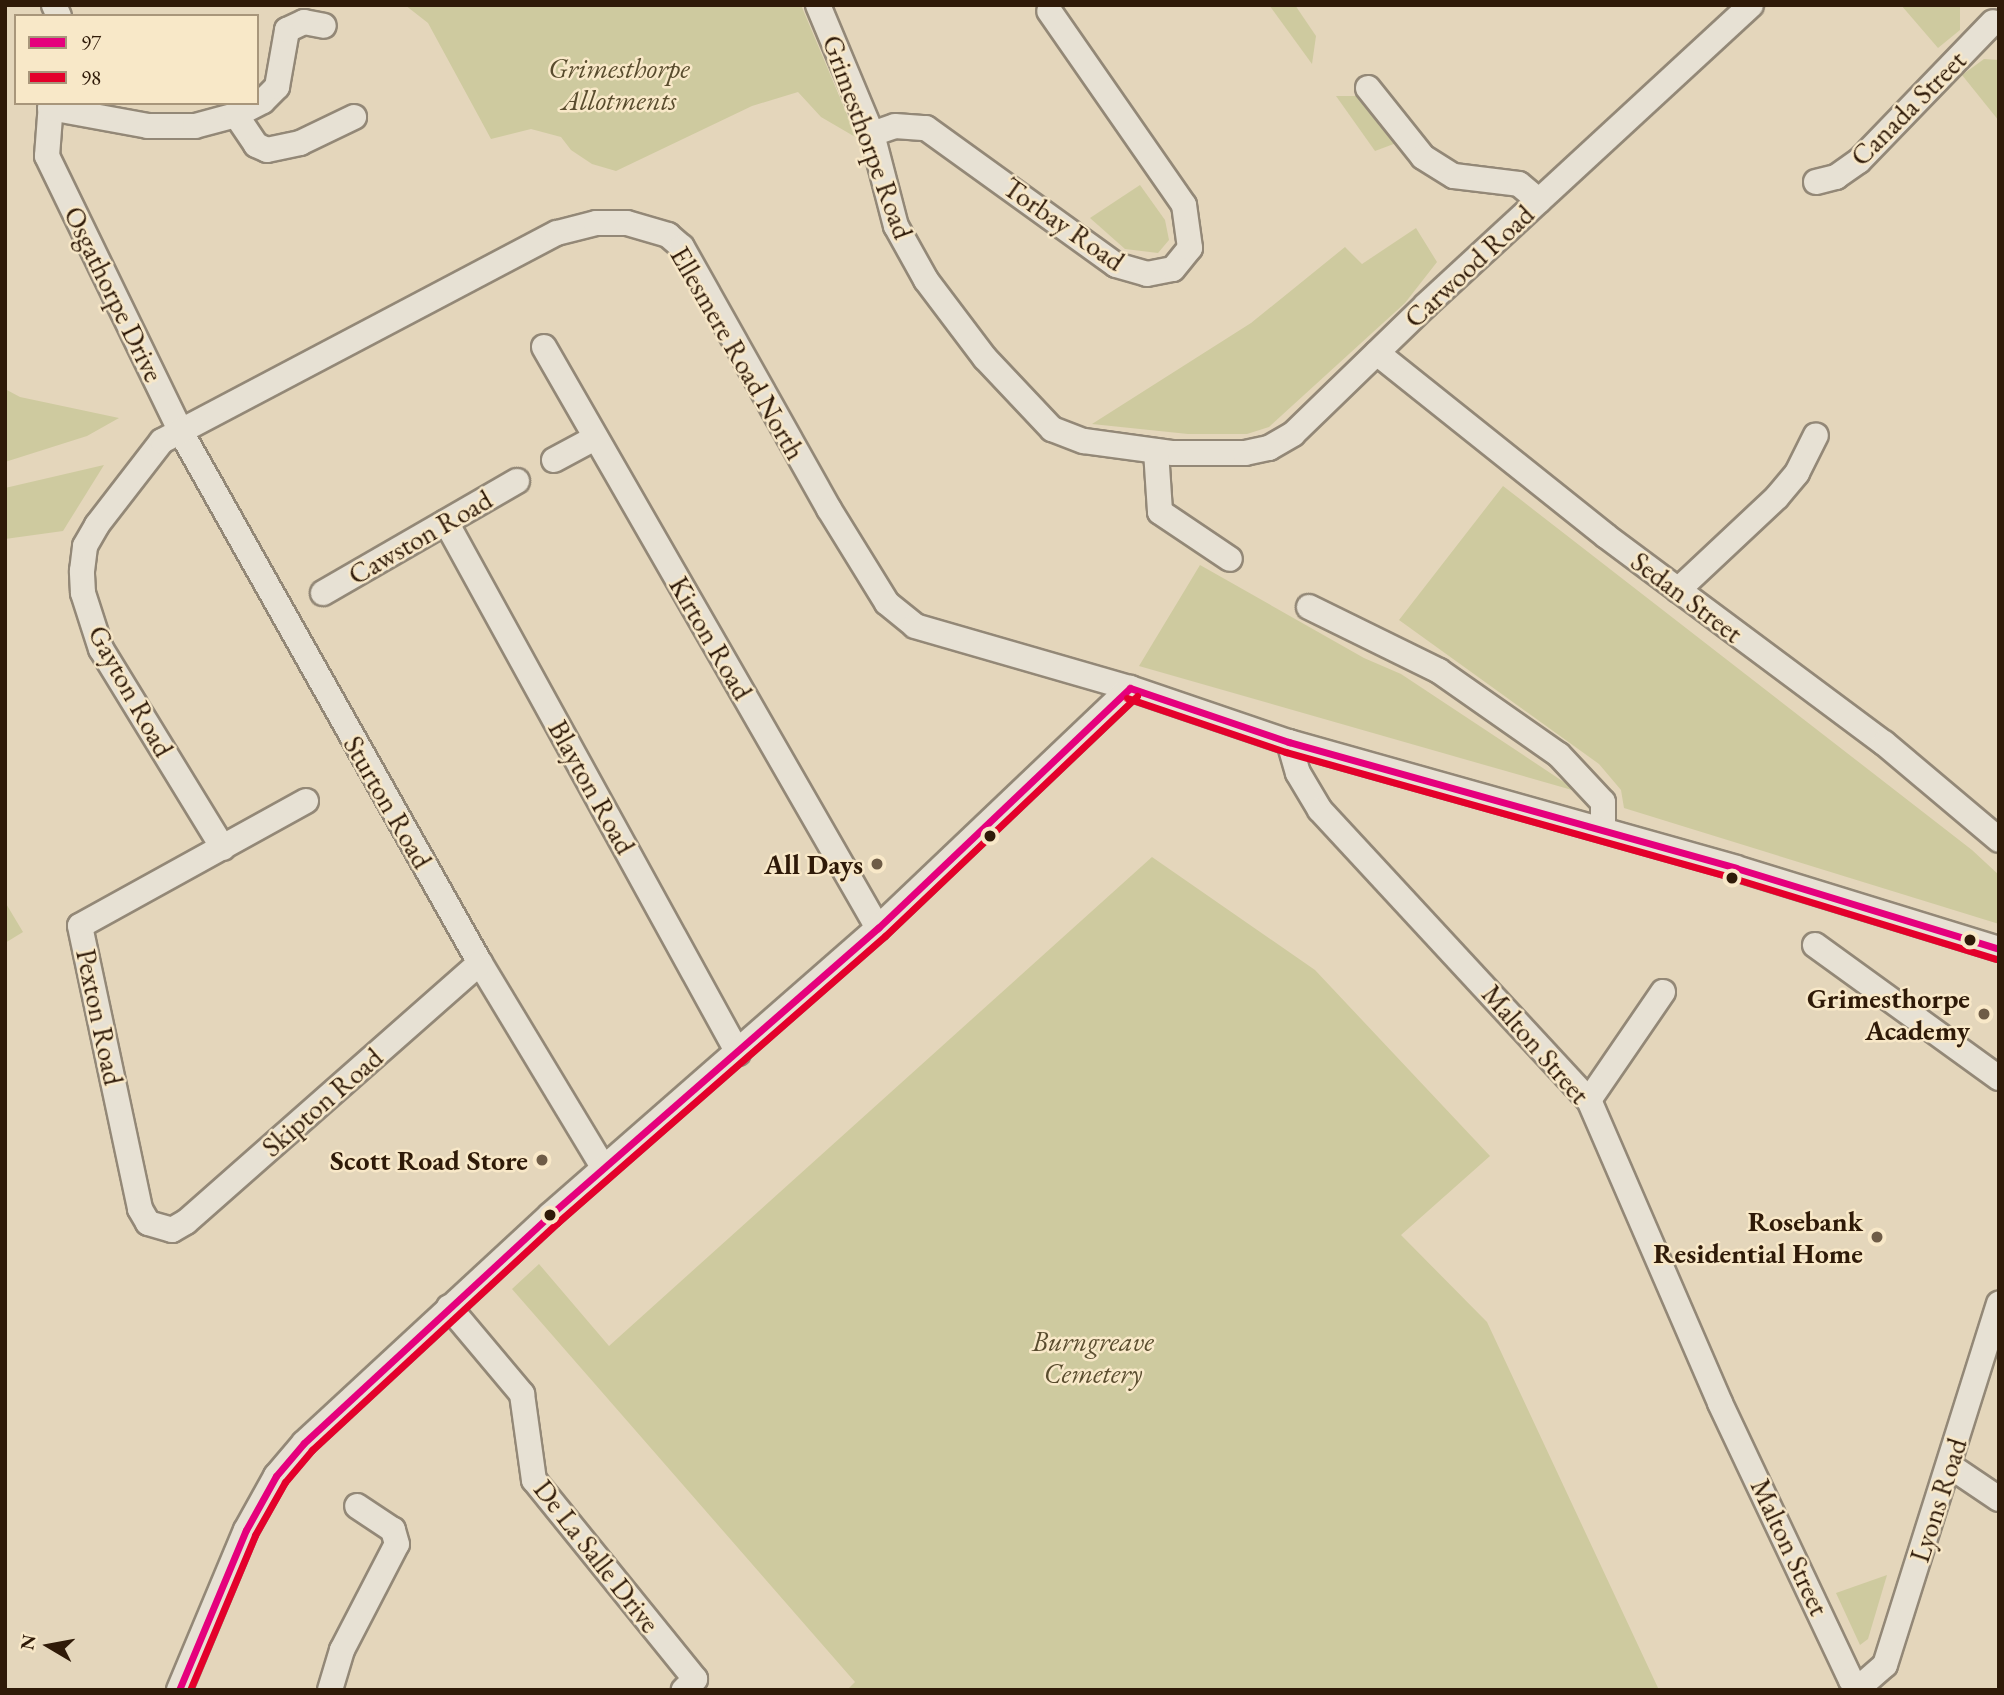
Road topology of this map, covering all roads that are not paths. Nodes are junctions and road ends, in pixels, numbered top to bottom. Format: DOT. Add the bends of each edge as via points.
graph roads {
  1 [pos="818,5"];
  2 [pos="1751,5"];
  3 [pos="1049,11"];
  4 [pos="1991,19"];
  5 [pos="324,26"];
  6 [pos="1368,88"];
  7 [pos="259,104"];
  8 [pos="257,105"];
  9 [pos="51,106"];
  10 [pos="236,116"];
  11 [pos="354,117"];
  12 [pos="872,134"];
  13 [pos="1816,183"];
  14 [pos="1539,201"];
  15 [pos="544,347"];
  16 [pos="1377,353"];
  17 [pos="181,432"];
  18 [pos="1816,435"];
  19 [pos="595,438"];
  20 [pos="1156,451"];
  21 [pos="554,460"];
  22 [pos="517,481"];
  23 [pos="446,522"];
  24 [pos="1230,559"];
  25 [pos="1678,590"];
  26 [pos="323,593"];
  27 [pos="1309,607"];
  28 [pos="1130,688"];
  29 [pos="1289,742"];
  30 [pos="306,801"];
  31 [pos="1603,829"];
  32 [pos="1999,840"];
  33 [pos="223,848"];
  34 [pos="878,928"];
  35 [pos="1815,946"];
  36 [pos="1999,949"];
  37 [pos="480,964"];
  38 [pos="1663,992"];
  39 [pos="738,1053"];
  40 [pos="1999,1078"];
  41 [pos="1589,1100"];
  42 [pos="603,1167"];
  43 [pos="160,1229"];
  44 [pos="1999,1304"];
  45 [pos="449,1307"];
  46 [pos="1950,1466"];
  47 [pos="1999,1499"];
  48 [pos="357,1506"];
  49 [pos="1863,1687"];
  50 [pos="180,1690"];
  51 [pos="330,1690"];
  52 [pos="684,1690"];
  1 -- 12 [label="street, Grimesthorpe Road"];
  2 -- 14 [label="street, Carwood Road"];
  3 -- 12 [label="street, Torbay Road" via="1184,205 1190,248 1173,268 1147,274 1116,265 926,128 895,126"];
  4 -- 13 [label="street, Canada Street" via="1859,161 1836,177"];
  5 -- 7 [label="street" via="304,22 287,30 277,87"];
  6 -- 14 [label="street" via="1423,157 1454,176 1519,184"];
  8 -- 10 [label="street"];
  9 -- 10 [label="street" via="148,126 195,125"];
  9 -- 17 [label="street, Osgathorpe Drive" via="47,156"];
  10 -- 11 [label="street" via="256,145 267,150 300,143"];
  12 -- 20 [label="street, Grimesthorpe Road" via="896,226 926,280 1015,395 1052,429 1084,442"];
  14 -- 16 [label="street, Carwood Road"];
  15 -- 19 [label="street, Kirton Road"];
  16 -- 20 [label="street, Carwood Road" via="1293,434 1269,447 1245,453"];
  16 -- 25 [label="street, Sedan Street"];
  17 -- 28 [label="street, Ellesmere Road North" via="557,233 596,223 649,226 682,247 816,486 898,616 915,626"];
  17 -- 33 [label="street, Gayton Road" via="162,441 97,525 85,546 83,593 101,649"];
  17 -- 37 [label="street, Sturton Road"];
  18 -- 25 [label="street" via="1797,473 1777,497"];
  19 -- 21 [label="street"];
  19 -- 34 [label="street, Kirton Road"];
  20 -- 24 [label="street" via="1160,512"];
  22 -- 23 [label="street, Cawston Road"];
  23 -- 26 [label="street, Cawston Road"];
  23 -- 39 [label="street, Blayton Road"];
  25 -- 32 [label="street, Sedan Street" via="1884,743"];
  27 -- 31 [label="street" via="1439,671 1559,755 1603,802"];
  28 -- 29 [label="street, Ellesmere Road North"];
  28 -- 34 [label="street"];
  29 -- 31 [label="street, Ellesmere Road North"];
  29 -- 41 [label="street, Malton Street" via="1298,773 1320,810"];
  30 -- 33 [label="street, Pexton Road"];
  31 -- 36 [label="street, Ellesmere Road North"];
  33 -- 43 [label="street, Pexton Road" via="80,926 140,1209 148,1223"];
  34 -- 39 [label="street"];
  35 -- 40 [label="street"];
  37 -- 42 [label="street, Sturton Road"];
  37 -- 43 [label="street, Skipton Road" via="186,1222 172,1230"];
  38 -- 41 [label="street"];
  39 -- 42 [label="street"];
  41 -- 49 [label="street, Malton Street" via="1720,1403 1851,1680"];
  42 -- 45 [label="street"];
  44 -- 46 [label="street, Lyons Road"];
  45 -- 50 [label="street" via="303,1443 276,1476 214,1599"];
  45 -- 52 [label="street, De La Salle Drive" via="522,1394 534,1480 695,1679"];
  46 -- 47 [label="street"];
  46 -- 49 [label="street, Lyons Road" via="1885,1665"];
  48 -- 51 [label="street" via="393,1530 397,1544 342,1650"];
}
